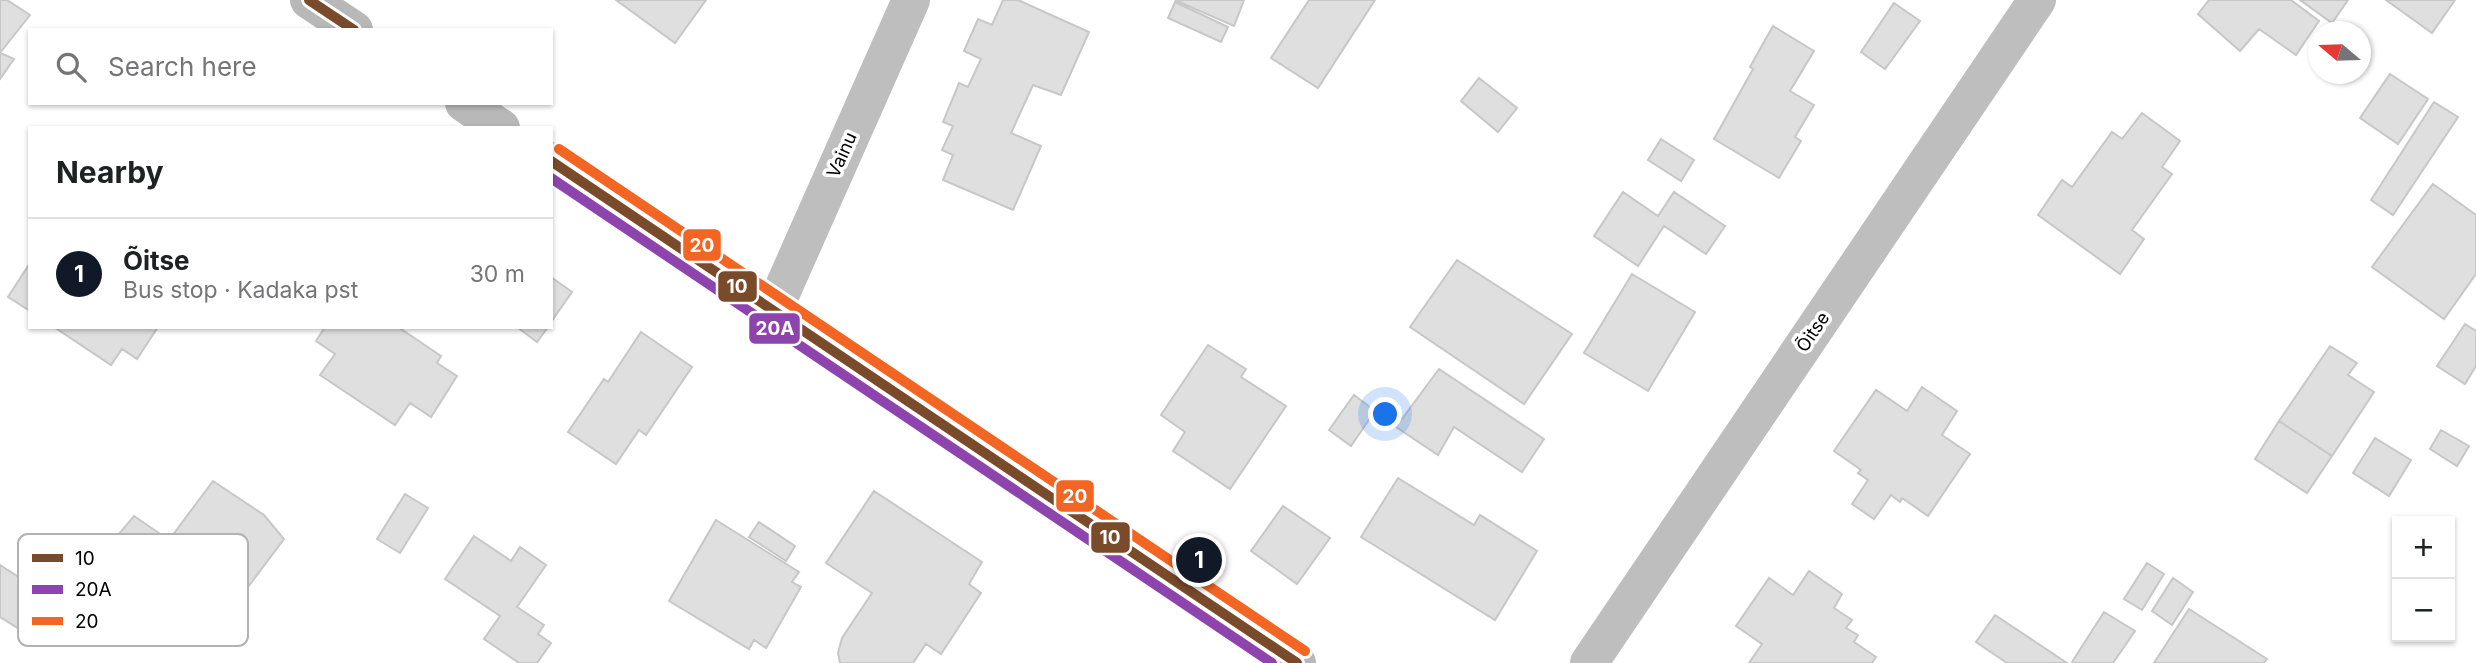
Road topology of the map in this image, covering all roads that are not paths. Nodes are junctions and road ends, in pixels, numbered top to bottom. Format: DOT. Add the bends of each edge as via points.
graph roads {
  1 [pos="309,0"];
  2 [pos="911,0"];
  3 [pos="2037,0"];
  4 [pos="351,28"];
  5 [pos="467,105"];
  6 [pos="498,126"];
  7 [pos="553,162"];
  8 [pos="774,309"];
  9 [pos="1297,663"];
  10 [pos="1589,663"];
  1 -- 4 [label="main road"];
  2 -- 8 [label="street, Vainu"];
  3 -- 10 [label="street, Õitse"];
  5 -- 6 [label="main road"];
  7 -- 8 [label="main road"];
  8 -- 9 [label="main road"];
}
